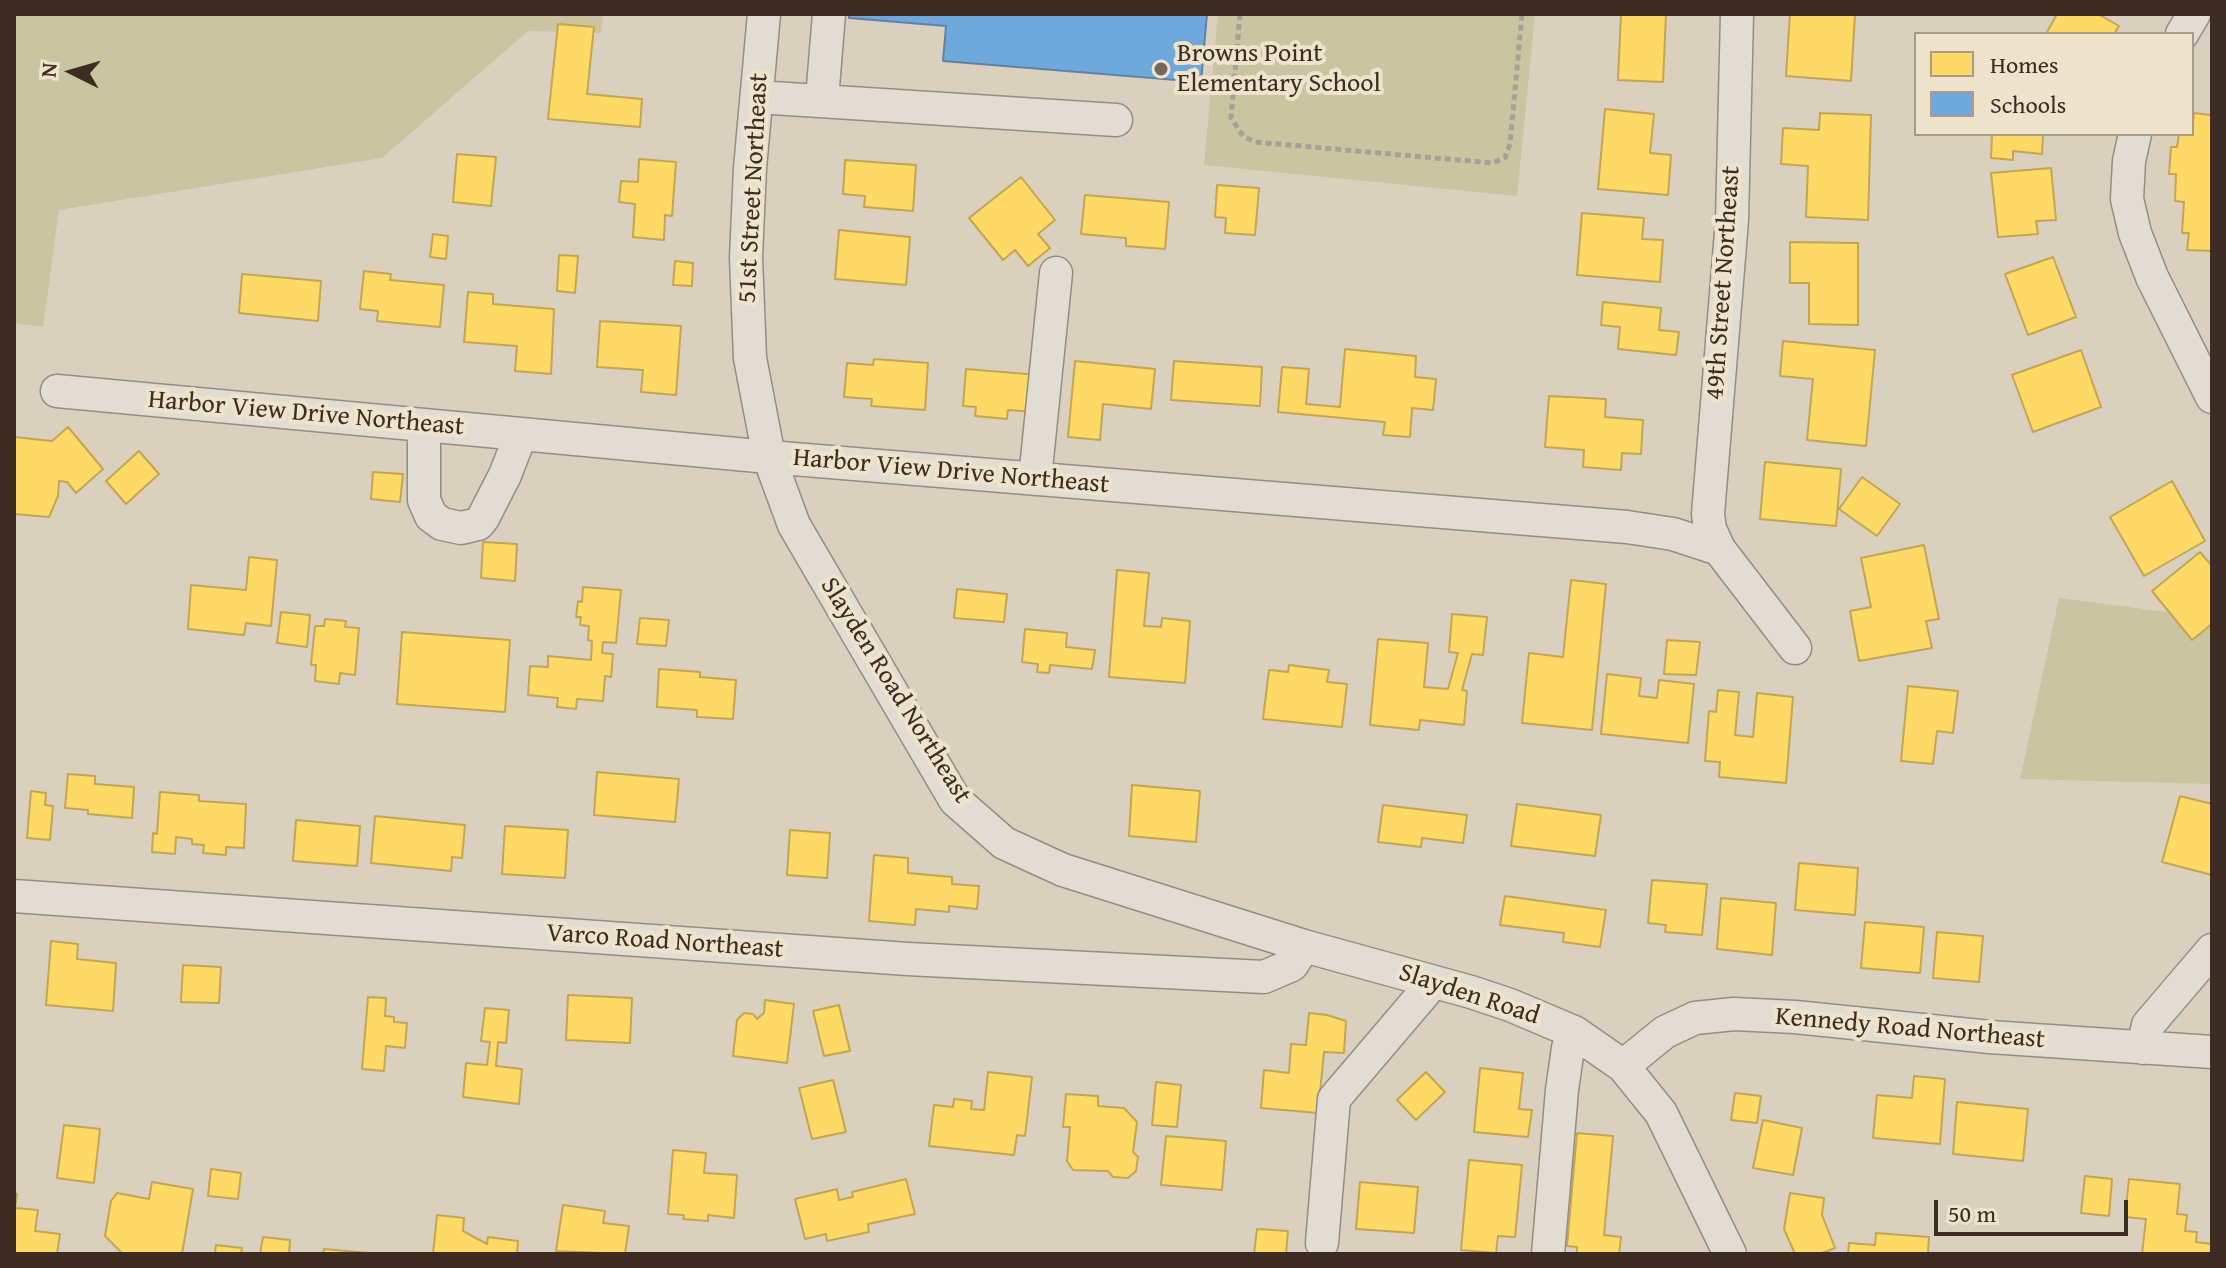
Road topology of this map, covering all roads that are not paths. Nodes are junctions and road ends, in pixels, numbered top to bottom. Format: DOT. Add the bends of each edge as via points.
graph roads {
  1 [pos="764,14"];
  2 [pos="829,14"];
  3 [pos="1737,14"];
  4 [pos="2194,14"];
  5 [pos="2183,32"];
  6 [pos="757,97"];
  7 [pos="822,99"];
  8 [pos="1116,120"];
  9 [pos="2135,136"];
  10 [pos="1056,273"];
  11 [pos="57,391"];
  12 [pos="2212,397"];
  13 [pos="424,425"];
  14 [pos="521,434"];
  15 [pos="769,457"];
  16 [pos="1035,479"];
  17 [pos="1719,549"];
  18 [pos="1795,648"];
  19 [pos="14,896"];
  20 [pos="1304,946"];
  21 [pos="2212,950"];
  22 [pos="1427,980"];
  23 [pos="1574,1032"];
  24 [pos="2143,1048"];
  25 [pos="2212,1052"];
  26 [pos="1623,1066"];
  27 [pos="1322,1243"];
  28 [pos="1548,1254"];
  29 [pos="1730,1254"];
  1 -- 6 [label="street, 51st Street Northeast"];
  2 -- 7 [label="street"];
  3 -- 17 [label="street, 49th Street Northeast" via="1732,220 1708,514"];
  4 -- 5 [label="street"];
  6 -- 7 [label="street"];
  6 -- 15 [label="street, 51st Street Northeast" via="746,258 750,358"];
  7 -- 8 [label="street"];
  9 -- 12 [label="street" via="2127,199 2135,233"];
  10 -- 16 [label="street"];
  11 -- 13 [label="street, Harbor View Drive Northeast"];
  13 -- 14 [label="street, Harbor View Drive Northeast"];
  13 -- 14 [label="street" via="424,500 431,516 461,528 483,518"];
  14 -- 15 [label="street, Harbor View Drive Northeast"];
  15 -- 16 [label="street, Harbor View Drive Northeast"];
  15 -- 20 [label="street, Slayden Road Northeast" via="794,525 955,800 1004,843 1063,870"];
  16 -- 17 [label="street, Harbor View Drive Northeast" via="1615,525 1673,534"];
  17 -- 18 [label="street"];
  19 -- 20 [label="street, Varco Road Northeast" via="908,959 1264,977 1292,965"];
  20 -- 22 [label="street, Slayden Road"];
  21 -- 24 [label="street" via="2148,1025"];
  22 -- 23 [label="street, Slayden Road" via="1510,1005"];
  22 -- 27 [label="street" via="1425,992 1334,1099"];
  23 -- 26 [label="street, Slayden Road"];
  23 -- 28 [label="street" via="1562,1090"];
  24 -- 25 [label="street, Kennedy Road Northeast"];
  24 -- 26 [label="street, Kennedy Road Northeast" via="1734,1014 1695,1018 1665,1032"];
  26 -- 29 [label="street" via="1661,1113"];
}
